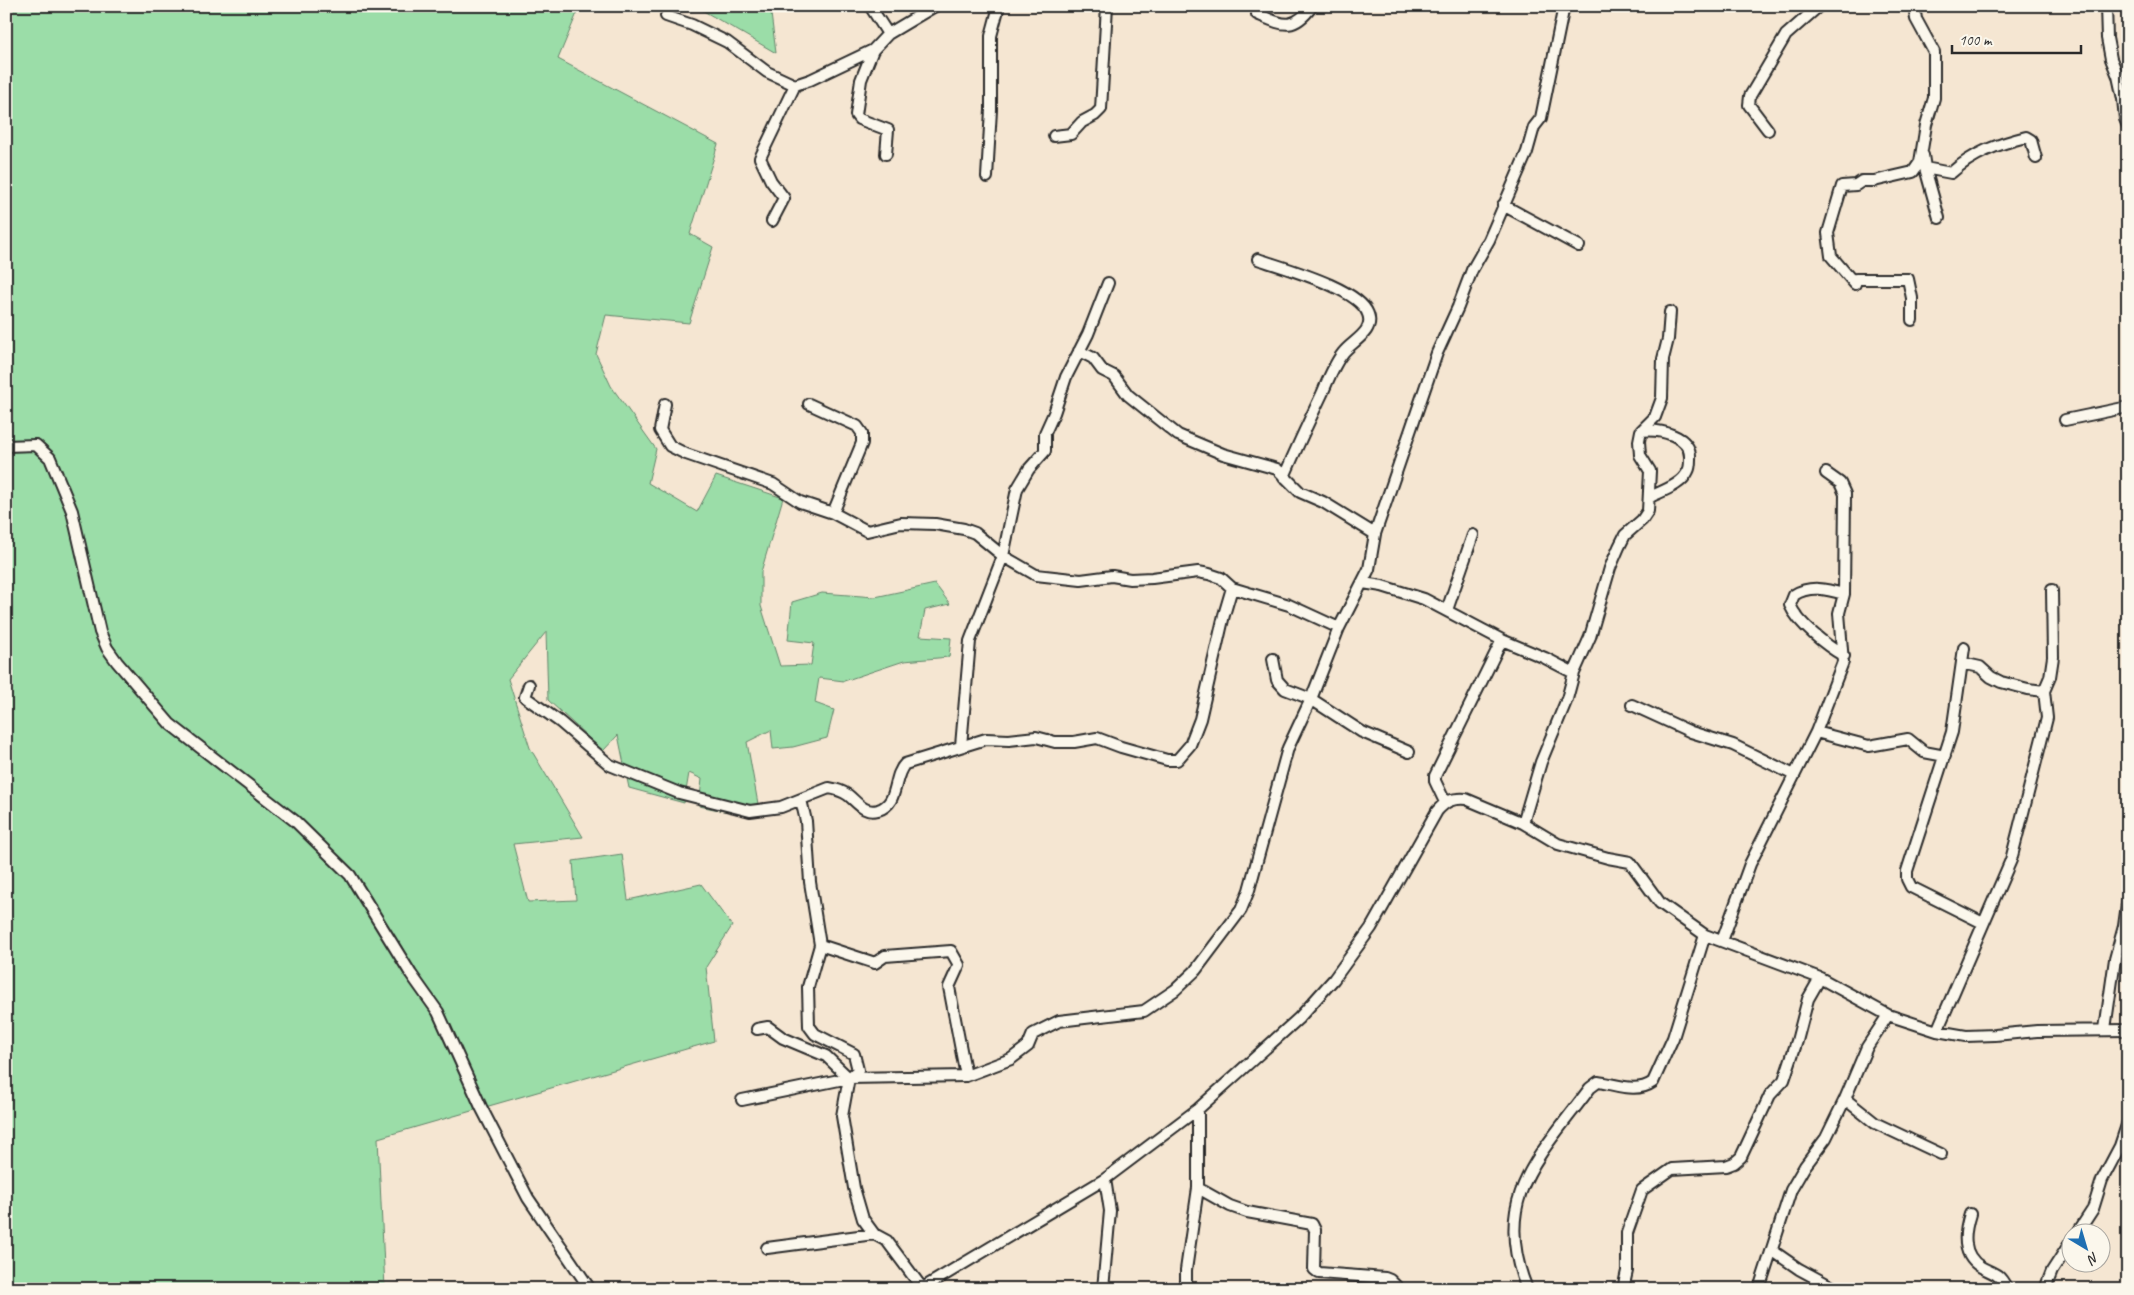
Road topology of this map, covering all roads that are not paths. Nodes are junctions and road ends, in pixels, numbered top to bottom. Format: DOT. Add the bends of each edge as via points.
graph roads {
  1 [pos="870,6"];
  2 [pos="935,6"];
  3 [pos="998,6"];
  4 [pos="1107,6"];
  5 [pos="1312,6"];
  6 [pos="1564,6"];
  7 [pos="1819,6"];
  8 [pos="1914,6"];
  9 [pos="2106,6"];
  10 [pos="1257,14"];
  11 [pos="666,16"];
  12 [pos="888,34"];
  13 [pos="873,50"];
  14 [pos="795,85"];
  15 [pos="2125,98"];
  16 [pos="2128,126"];
  17 [pos="1768,130"];
  18 [pos="1054,136"];
  19 [pos="1922,149"];
  20 [pos="886,154"];
  21 [pos="2036,158"];
  22 [pos="1925,168"];
  23 [pos="987,177"];
  24 [pos="1503,205"];
  25 [pos="1940,218"];
  26 [pos="772,221"];
  27 [pos="1578,246"];
  28 [pos="1258,260"];
  29 [pos="1108,283"];
  30 [pos="1670,312"];
  31 [pos="1912,320"];
  32 [pos="1080,351"];
  33 [pos="665,404"];
  34 [pos="809,404"];
  35 [pos="2128,407"];
  36 [pos="2065,420"];
  37 [pos="1641,431"];
  38 [pos="6,446"];
  39 [pos="1826,473"];
  40 [pos="1284,476"];
  41 [pos="1650,497"];
  42 [pos="833,513"];
  43 [pos="1375,534"];
  44 [pos="1473,535"];
  45 [pos="1003,556"];
  46 [pos="1362,582"];
  47 [pos="1232,588"];
  48 [pos="2052,590"];
  49 [pos="1844,594"];
  50 [pos="1447,610"];
  51 [pos="1339,628"];
  52 [pos="1502,640"];
  53 [pos="1964,648"];
  54 [pos="1844,656"];
  55 [pos="1273,659"];
  56 [pos="1962,663"];
  57 [pos="1574,673"];
  58 [pos="529,685"];
  59 [pos="2044,691"];
  60 [pos="1311,699"];
  61 [pos="1632,705"];
  62 [pos="1816,732"];
  63 [pos="961,746"];
  64 [pos="1409,752"];
  65 [pos="1945,756"];
  66 [pos="1794,775"];
  67 [pos="801,800"];
  68 [pos="1446,802"];
  69 [pos="1523,823"];
  70 [pos="2128,897"];
  71 [pos="1983,923"];
  72 [pos="1706,934"];
  73 [pos="1722,941"];
  74 [pos="820,945"];
  75 [pos="1820,978"];
  76 [pos="1888,1015"];
  77 [pos="757,1028"];
  78 [pos="2105,1029"];
  79 [pos="2128,1030"];
  80 [pos="1937,1031"];
  81 [pos="966,1076"];
  82 [pos="849,1078"];
  83 [pos="1845,1099"];
  84 [pos="742,1100"];
  85 [pos="1198,1109"];
  86 [pos="2128,1122"];
  87 [pos="1941,1154"];
  88 [pos="1105,1178"];
  89 [pos="1198,1188"];
  90 [pos="1970,1214"];
  91 [pos="2085,1222"];
  92 [pos="874,1234"];
  93 [pos="767,1248"];
  94 [pos="1773,1251"];
  95 [pos="2062,1256"];
  96 [pos="921,1288"];
  97 [pos="590,1289"];
  98 [pos="1102,1289"];
  99 [pos="1186,1289"];
  100 [pos="1399,1289"];
  101 [pos="1527,1289"];
  102 [pos="1623,1289"];
  103 [pos="1759,1289"];
  104 [pos="1836,1289"];
  105 [pos="2008,1289"];
  106 [pos="2045,1289"];
  1 -- 12 [label="street"];
  2 -- 12 [label="street"];
  3 -- 23 [label="street" via="991,36"];
  4 -- 18 [label="street" via="1101,108 1071,134"];
  5 -- 10 [label="street" via="1303,18 1292,25 1280,24"];
  6 -- 24 [label="street" via="1541,118 1534,127 1527,152"];
  7 -- 17 [label="street" via="1786,34 1750,96 1749,105"];
  8 -- 19 [label="street" via="1916,19 1934,52 1934,98"];
  9 -- 15 [label="street" via="2108,45"];
  11 -- 14 [label="street" via="727,42 767,72"];
  12 -- 13 [label="street"];
  13 -- 14 [label="street"];
  13 -- 20 [label="street" via="861,80 856,116 888,130"];
  14 -- 26 [label="street" via="760,158 771,182 784,198"];
  15 -- 16 [label="street"];
  19 -- 22 [label="street"];
  19 -- 31 [label="street" via="1920,162 1913,172 1842,186 1828,233 1831,256 1855,284 1856,280 1908,279"];
  21 -- 22 [label="street" via="2031,140 2026,137 1993,146 1951,173"];
  22 -- 25 [label="street"];
  24 -- 27 [label="street"];
  24 -- 43 [label="street" via="1437,353"];
  28 -- 40 [label="street" via="1324,282 1353,297 1368,313 1370,323 1364,334 1343,353 1333,370"];
  29 -- 32 [label="street"];
  30 -- 37 [label="street" via="1663,359 1662,398 1655,417"];
  32 -- 40 [label="street" via="1114,376 1128,395 1178,435 1223,454 1277,469"];
  32 -- 45 [label="street" via="1066,377 1045,433 1045,451 1017,489"];
  33 -- 42 [label="street" via="660,430 670,446 716,466 773,484 800,502"];
  34 -- 42 [label="street" via="857,426 862,433 862,442"];
  35 -- 36 [label="street"];
  37 -- 41 [label="street" via="1640,455 1650,471"];
  37 -- 41 [label="street" via="1675,436 1682,440 1690,454 1689,470 1682,479"];
  38 -- 97 [label="street" via="36,446 50,458 72,511 100,632 117,662 170,724 295,821 350,875 438,1012 481,1107 528,1198"];
  39 -- 49 [label="street" via="1840,483 1845,494"];
  40 -- 43 [label="street" via="1300,492 1323,502"];
  41 -- 57 [label="street" via="1648,511 1624,535 1619,546 1590,637"];
  42 -- 45 [label="street" via="867,531 901,522 964,529 975,533"];
  43 -- 46 [label="street" via="1369,570"];
  44 -- 50 [label="street"];
  45 -- 47 [label="street" via="1036,575 1081,580 1112,576 1152,578 1198,572 1221,578"];
  45 -- 63 [label="street" via="970,641"];
  46 -- 50 [label="street" via="1424,599"];
  46 -- 51 [label="street"];
  47 -- 51 [label="street" via="1289,605"];
  47 -- 63 [label="street" via="1200,719 1190,745 1178,760 1167,760 1097,738 1074,742 1036,737 986,739"];
  48 -- 59 [label="street" via="2053,657"];
  49 -- 54 [label="street" via="1839,627"];
  49 -- 54 [label="street" via="1827,589 1805,589 1794,595 1790,605 1813,634"];
  50 -- 52 [label="street"];
  51 -- 60 [label="street"];
  52 -- 57 [label="street"];
  52 -- 68 [label="street" via="1435,776"];
  53 -- 56 [label="street"];
  54 -- 62 [label="street"];
  55 -- 60 [label="street" via="1279,684"];
  56 -- 59 [label="street" via="1980,667 1991,678 2001,682"];
  56 -- 65 [label="street" via="1956,714"];
  57 -- 69 [label="street" via="1541,762"];
  58 -- 67 [label="street" via="525,697 610,765 679,792 750,811 781,807"];
  59 -- 71 [label="street" via="2047,718 2018,838"];
  60 -- 64 [label="street" via="1362,732"];
  60 -- 81 [label="street" via="1288,748 1241,910 1196,971 1144,1011 1059,1021 1033,1034 1028,1046 1011,1059"];
  61 -- 66 [label="street" via="1690,732 1733,745"];
  62 -- 65 [label="street" via="1869,746 1908,738 1924,752"];
  62 -- 66 [label="street"];
  63 -- 67 [label="street" via="905,764 890,802 881,809 872,811 859,806 848,795 829,788"];
  65 -- 71 [label="street" via="1907,878 1912,887"];
  66 -- 73 [label="street" via="1750,864"];
  67 -- 74 [label="street"];
  68 -- 69 [label="street" via="1466,799"];
  68 -- 85 [label="street" via="1371,928 1334,979 1299,1018"];
  69 -- 72 [label="street" via="1558,844 1630,862 1660,903"];
  70 -- 78 [label="street" via="2114,959"];
  71 -- 80 [label="street"];
  72 -- 73 [label="street"];
  72 -- 101 [label="street" via="1673,1038 1653,1082 1640,1088 1598,1082 1590,1088 1541,1152 1524,1181 1515,1208 1514,1232"];
  73 -- 75 [label="street"];
  74 -- 81 [label="street" via="875,963 885,956 951,951 959,965 949,987"];
  74 -- 82 [label="street" via="808,986 809,1026 815,1034 854,1054 858,1070"];
  75 -- 76 [label="street"];
  75 -- 102 [label="street" via="1808,999 1784,1080 1770,1095 1741,1157 1726,1166 1672,1168 1642,1190 1627,1232 1627,1271"];
  76 -- 80 [label="street"];
  76 -- 83 [label="street" via="1867,1047"];
  77 -- 82 [label="street" via="768,1027 783,1038 826,1056"];
  78 -- 79 [label="street"];
  78 -- 80 [label="street" via="1966,1036"];
  81 -- 82 [label="street"];
  82 -- 84 [label="street"];
  82 -- 92 [label="street" via="842,1116 854,1188 863,1219"];
  83 -- 87 [label="street" via="1875,1123"];
  83 -- 94 [label="street" via="1826,1138 1804,1166 1791,1190"];
  85 -- 88 [label="street"];
  85 -- 89 [label="street"];
  86 -- 91 [label="street" via="2093,1209"];
  88 -- 96 [label="street"];
  88 -- 98 [label="street" via="1110,1211"];
  89 -- 99 [label="street"];
  89 -- 100 [label="street" via="1238,1209 1312,1224 1315,1230 1314,1270 1319,1273 1386,1278"];
  90 -- 105 [label="street" via="1965,1248 1969,1257 1978,1266 1998,1276"];
  92 -- 93 [label="street"];
  92 -- 96 [label="street" via="887,1241"];
  94 -- 103 [label="street"];
  94 -- 104 [label="street"];
  95 -- 106 [label="street"];
}
